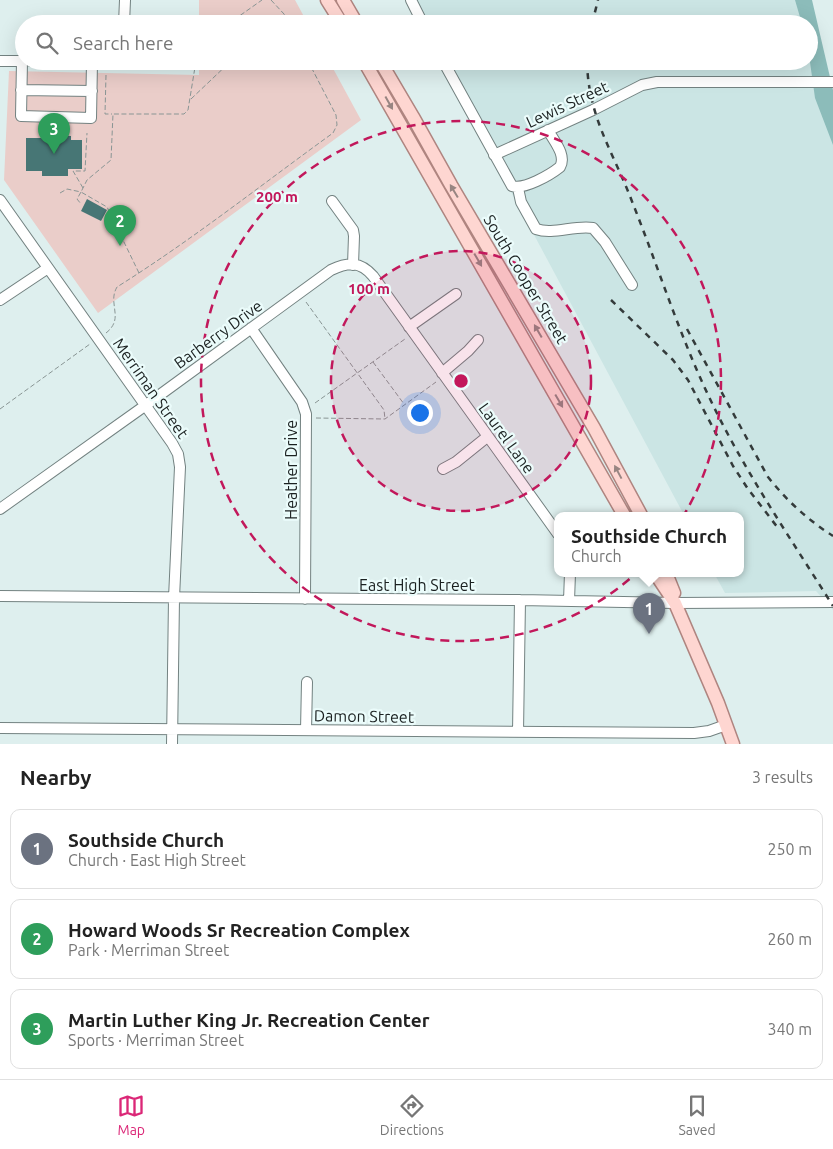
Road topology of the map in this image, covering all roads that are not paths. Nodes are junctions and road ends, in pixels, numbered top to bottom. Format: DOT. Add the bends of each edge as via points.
graph roads {
  1 [pos="125,0"];
  2 [pos="327,0"];
  3 [pos="343,0"];
  4 [pos="411,0"];
  5 [pos="124,15"];
  6 [pos="336,15"];
  7 [pos="352,15"];
  8 [pos="418,15"];
  9 [pos="0,61"];
  10 [pos="15,61"];
  11 [pos="24,70"];
  12 [pos="92,70"];
  13 [pos="369,70"];
  14 [pos="385,70"];
  15 [pos="448,70"];
  16 [pos="833,82"];
  17 [pos="21,90"];
  18 [pos="92,91"];
  19 [pos="548,130"];
  20 [pos="494,155"];
  21 [pos="518,188"];
  22 [pos="0,200"];
  23 [pos="332,201"];
  24 [pos="356,265"];
  25 [pos="48,268"];
  26 [pos="632,285"];
  27 [pos="456,294"];
  28 [pos="0,300"];
  29 [pos="251,328"];
  30 [pos="409,328"];
  31 [pos="478,340"];
  32 [pos="442,373"];
  33 [pos="146,405"];
  34 [pos="487,437"];
  35 [pos="443,468"];
  36 [pos="0,509"];
  37 [pos="622,512"];
  38 [pos="639,512"];
  39 [pos="554,529"];
  40 [pos="570,577"];
  41 [pos="658,577"];
  42 [pos="668,577"];
  43 [pos="0,596"];
  44 [pos="174,598"];
  45 [pos="306,599"];
  46 [pos="520,600"];
  47 [pos="569,601"];
  48 [pos="833,602"];
  49 [pos="675,603"];
  50 [pos="307,682"];
  51 [pos="726,725"];
  52 [pos="0,728"];
  53 [pos="172,729"];
  54 [pos="306,730"];
  55 [pos="518,732"];
  56 [pos="172,744"];
  57 [pos="733,744"];
  1 -- 5 [label="street"];
  2 -- 6 [label="main road"];
  3 -- 7 [label="main road"];
  4 -- 8 [label="street"];
  9 -- 10 [label="street"];
  11 -- 17 [label="street"];
  12 -- 18 [label="street"];
  13 -- 37 [label="main road, South Cooper Street, one-way"];
  38 -- 14 [label="main road, South Cooper Street, one-way" via="594,428"];
  15 -- 20 [label="street"];
  16 -- 19 [label="street, Lewis Street" via="657,82 642,85"];
  17 -- 18 [label="street"];
  17 -- 18 [label="street" via="21,116 92,118"];
  19 -- 20 [label="street, Lewis Street"];
  19 -- 21 [label="street" via="560,152 562,164 557,170"];
  20 -- 21 [label="street" via="509,183"];
  21 -- 26 [label="street" via="521,202 536,230 593,228"];
  22 -- 25 [label="street, Merriman Street"];
  23 -- 24 [label="street" via="352,230"];
  24 -- 29 [label="street, Barberry Drive" via="343,264 331,270"];
  24 -- 30 [label="street, Laurel Lane" via="373,276"];
  25 -- 28 [label="street"];
  25 -- 33 [label="street, Merriman Street"];
  27 -- 30 [label="street"];
  29 -- 33 [label="street, Barberry Drive"];
  29 -- 45 [label="street, Heather Drive" via="302,402 306,414"];
  30 -- 32 [label="street, Laurel Lane"];
  31 -- 32 [label="street"];
  32 -- 34 [label="street, Laurel Lane"];
  33 -- 36 [label="street, Barberry Drive"];
  33 -- 44 [label="street, Merriman Street" via="172,443 180,467"];
  34 -- 35 [label="street" via="456,462"];
  34 -- 39 [label="street, Laurel Lane"];
  40 -- 47 [label="street"];
  41 -- 49 [label="main road"];
  42 -- 49 [label="main road"];
  43 -- 44 [label="street, East High Street"];
  44 -- 45 [label="street, East High Street"];
  44 -- 53 [label="street, Merriman Street"];
  45 -- 46 [label="street, East High Street"];
  46 -- 47 [label="street, East High Street"];
  46 -- 55 [label="street"];
  47 -- 49 [label="street, East High Street"];
  48 -- 49 [label="street, East High Street"];
  49 -- 51 [label="main road"];
  50 -- 54 [label="street"];
  51 -- 55 [label="street, Damon Street" via="694,733"];
  51 -- 57 [label="main road"];
  52 -- 53 [label="street, Damon Street"];
  53 -- 54 [label="street, Damon Street"];
  53 -- 56 [label="street, Merriman Street"];
  54 -- 55 [label="street, Damon Street"];
}
